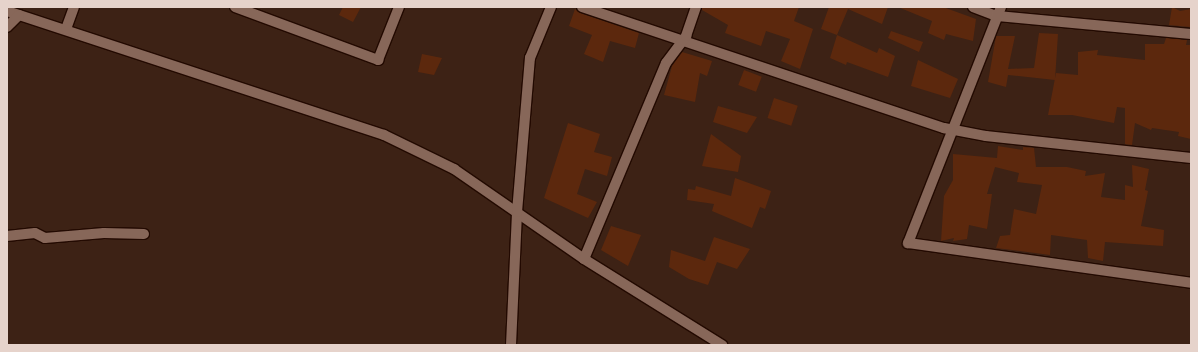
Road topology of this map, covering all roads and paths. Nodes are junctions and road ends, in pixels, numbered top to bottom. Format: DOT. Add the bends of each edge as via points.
graph roads {
  1 [pos="74,7"];
  2 [pos="235,7"];
  3 [pos="399,7"];
  4 [pos="551,7"];
  5 [pos="582,7"];
  6 [pos="696,7"];
  7 [pos="973,7"];
  8 [pos="7,11"];
  9 [pos="999,11"];
  10 [pos="19,15"];
  11 [pos="7,27"];
  12 [pos="66,30"];
  13 [pos="1191,34"];
  14 [pos="682,42"];
  15 [pos="951,130"];
  16 [pos="1191,158"];
  17 [pos="517,212"];
  18 [pos="144,234"];
  19 [pos="7,236"];
  20 [pos="584,259"];
  21 [pos="1191,283"];
  22 [pos="511,345"];
  23 [pos="722,345"];
  1 -- 12 [label="street"];
  2 -- 3 [label="street" via="378,60"];
  4 -- 17 [label="street" via="530,58"];
  5 -- 14 [label="street"];
  6 -- 14 [label="street"];
  7 -- 9 [label="street"];
  8 -- 10 [label="street"];
  9 -- 13 [label="street"];
  9 -- 15 [label="street"];
  10 -- 11 [label="street"];
  10 -- 12 [label="street"];
  12 -- 17 [label="street" via="384,135 454,169"];
  14 -- 15 [label="street"];
  14 -- 20 [label="street" via="666,63"];
  15 -- 16 [label="street"];
  15 -- 21 [label="street" via="908,243"];
  17 -- 20 [label="street"];
  17 -- 22 [label="street"];
  18 -- 19 [label="street" via="104,233 45,238 35,233"];
  20 -- 23 [label="street"];
}
